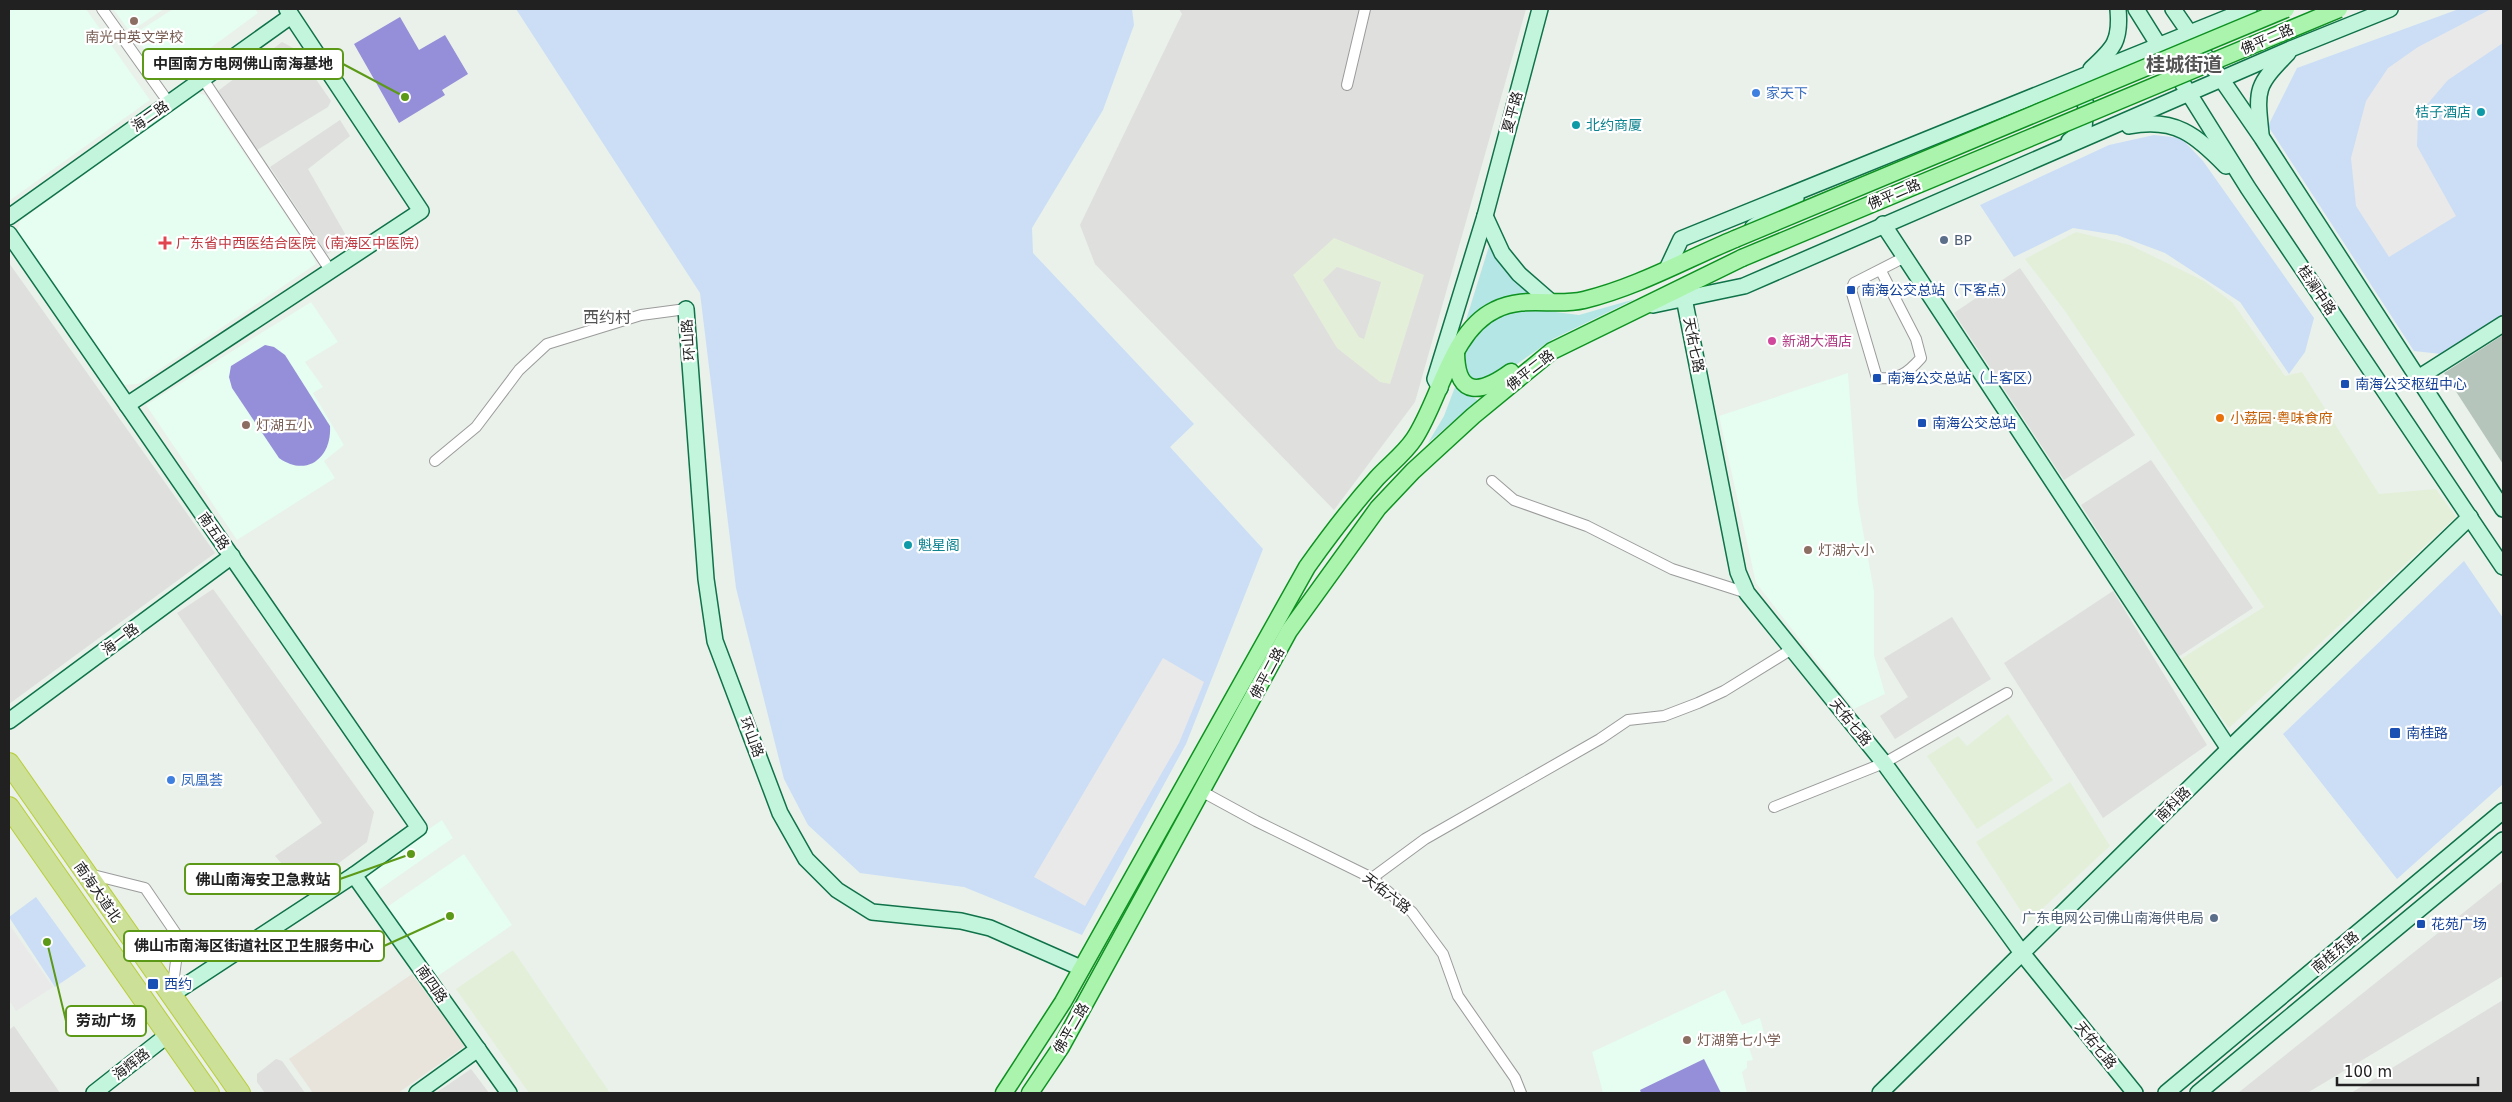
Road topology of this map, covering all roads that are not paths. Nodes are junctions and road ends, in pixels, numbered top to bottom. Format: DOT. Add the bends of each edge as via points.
graph roads {
  1 [pos="102,9"];
  2 [pos="1365,9"];
  3 [pos="1540,9"];
  4 [pos="2118,9"];
  5 [pos="2136,9"];
  6 [pos="2173,9"];
  7 [pos="2249,9"];
  8 [pos="2254,9"];
  9 [pos="2286,9"];
  10 [pos="2339,9"];
  11 [pos="2390,9"];
  12 [pos="289,12"];
  13 [pos="2191,32"];
  14 [pos="2160,46"];
  15 [pos="2292,48"];
  16 [pos="2083,76"];
  17 [pos="203,79"];
  18 [pos="2222,80"];
  19 [pos="1347,85"];
  20 [pos="2041,93"];
  21 [pos="2188,94"];
  22 [pos="169,103"];
  23 [pos="2103,131"];
  24 [pos="2262,138"];
  25 [pos="2060,149"];
  26 [pos="1818,183"];
  27 [pos="2248,188"];
  28 [pos="1485,216"];
  29 [pos="9,217"];
  30 [pos="1729,218"];
  31 [pos="1883,224"];
  32 [pos="9,234"];
  33 [pos="1735,239"];
  34 [pos="1711,249"];
  35 [pos="1905,257"];
  36 [pos="1667,269"];
  37 [pos="330,270"];
  38 [pos="1881,271"];
  39 [pos="1684,298"];
  40 [pos="1551,302"];
  41 [pos="686,308"];
  42 [pos="1640,308"];
  43 [pos="2503,324"];
  44 [pos="1552,351"];
  45 [pos="1456,354"];
  46 [pos="2418,378"];
  47 [pos="1440,388"];
  48 [pos="127,404"];
  49 [pos="435,461"];
  50 [pos="1492,481"];
  51 [pos="2503,509"];
  52 [pos="2470,517"];
  53 [pos="232,556"];
  54 [pos="2503,567"];
  55 [pos="1747,593"];
  56 [pos="1792,649"];
  57 [pos="2007,693"];
  58 [pos="9,721"];
  59 [pos="2229,748"];
  60 [pos="9,762"];
  61 [pos="1884,763"];
  62 [pos="1201,791"];
  63 [pos="9,807"];
  64 [pos="1774,807"];
  65 [pos="2503,811"];
  66 [pos="2503,840"];
  67 [pos="85,874"];
  68 [pos="354,875"];
  69 [pos="1372,878"];
  70 [pos="2022,953"];
  71 [pos="1081,968"];
  72 [pos="171,996"];
  73 [pos="169,1034"];
  74 [pos="478,1049"];
  75 [pos="2216,1087"];
  76 [pos="94,1093"];
  77 [pos="210,1093"];
  78 [pos="240,1093"];
  79 [pos="416,1093"];
  80 [pos="509,1093"];
  81 [pos="1004,1093"];
  82 [pos="1030,1093"];
  83 [pos="1521,1093"];
  84 [pos="1880,1093"];
  85 [pos="2135,1093"];
  86 [pos="2166,1093"];
  87 [pos="2198,1093"];
  1 -- 22 [label="street"];
  2 -- 19 [label="street"];
  3 -- 28 [label="main road, 夏平路"];
  4 -- 16 [label="main road" via="2120,26 2112,50"];
  5 -- 14 [label="main road, 桂澜中路"];
  6 -- 13 [label="main road"];
  7 -- 13 [label="main road"];
  8 -- 15 [label="main road" via="2247,13 2247,31 2261,47 2273,51"];
  9 -- 33 [label="main road, 佛平二路, bridge"];
  10 -- 42 [label="main road, 佛平二路, bridge" via="1742,258"];
  11 -- 15 [label="main road"];
  12 -- 17 [label="main road, 海二路"];
  12 -- 37 [label="main road" via="420,211"];
  13 -- 14 [label="main road"];
  13 -- 18 [label="main road"];
  14 -- 16 [label="main road"];
  14 -- 21 [label="main road, 桂澜中路"];
  15 -- 18 [label="main road"];
  15 -- 24 [label="main road" via="2264,78 2257,101"];
  16 -- 20 [label="main road"];
  17 -- 22 [label="main road, 海二路"];
  17 -- 37 [label="street"];
  18 -- 21 [label="main road"];
  18 -- 24 [label="main road"];
  20 -- 25 [label="main road" via="2073,90 2086,104 2084,129"];
  20 -- 26 [label="main road"];
  21 -- 23 [label="main road"];
  21 -- 27 [label="main road, 桂澜中路"];
  22 -- 29 [label="main road, 海二路"];
  23 -- 25 [label="main road"];
  23 -- 27 [label="main road" via="2146,122 2166,124 2199,138"];
  24 -- 46 [label="main road"];
  25 -- 31 [label="main road"];
  26 -- 30 [label="main road"];
  26 -- 33 [label="main road"];
  27 -- 52 [label="main road, 桂澜中路"];
  28 -- 40 [label="main road" via="1502,253 1519,274"];
  28 -- 47 [label="main road, 夏平路" via="1435,380"];
  30 -- 34 [label="main road"];
  30 -- 36 [label="main road" via="1681,239"];
  31 -- 35 [label="main road"];
  31 -- 39 [label="main road" via="1744,286"];
  32 -- 48 [label="main road, 南五路"];
  33 -- 34 [label="main road, 佛平二路"];
  34 -- 36 [label="main road, 佛平二路"];
  35 -- 38 [label="street"];
  35 -- 59 [label="main road"];
  36 -- 40 [label="main road, 佛平二路" via="1598,296"];
  37 -- 48 [label="main road"];
  38 -- 38 [label="street" via="1854,283 1851,290 1877,378 1893,379 1911,370 1921,358 1916,339"];
  39 -- 42 [label="main road"];
  39 -- 55 [label="main road, 天佑七路" via="1738,572"];
  40 -- 45 [label="main road, 佛平二路" via="1521,301 1494,310 1471,327"];
  41 -- 49 [label="street" via="640,314 547,344 519,370 476,427"];
  41 -- 71 [label="main road, 环山路" via="706,578 716,641 780,813 806,859 837,890 872,912 961,921 990,928"];
  42 -- 44 [label="main road, 佛平二路"];
  43 -- 46 [label="main road"];
  44 -- 45 [label="main road" via="1537,354 1492,385 1481,388 1465,385 1457,371"];
  44 -- 62 [label="main road, 佛平二路" via="1473,416 1378,508 1289,631"];
  45 -- 47 [label="main road, 佛平二路"];
  46 -- 51 [label="main road"];
  47 -- 71 [label="main road, 佛平二路" via="1413,441 1377,478 1306,567"];
  48 -- 53 [label="main road, 南五路"];
  50 -- 55 [label="street" via="1514,500 1587,526 1672,569"];
  52 -- 54 [label="main road, 桂澜中路"];
  52 -- 59 [label="main road, 南科路"];
  53 -- 58 [label="main road, 海一路"];
  53 -- 68 [label="main road, 南五路" via="419,828"];
  55 -- 56 [label="main road, 天佑七路"];
  56 -- 61 [label="main road, 天佑七路"];
  56 -- 69 [label="street" via="1724,691 1664,716 1628,720 1600,740 1425,839"];
  57 -- 61 [label="street"];
  59 -- 70 [label="main road, 南科路"];
  60 -- 67 [label="highway, 南海大道北"];
  61 -- 64 [label="street"];
  61 -- 70 [label="main road, 天佑七路"];
  62 -- 69 [label="street, 天佑六路" via="1256,822"];
  62 -- 82 [label="main road, 佛平二路" via="1061,1047"];
  63 -- 73 [label="highway, 南海大道北"];
  65 -- 86 [label="main road, 南桂东路"];
  66 -- 75 [label="main road, 南桂东路"];
  67 -- 72 [label="highway, 南海大道北"];
  67 -- 72 [label="street" via="145,888 179,938"];
  68 -- 72 [label="main road"];
  68 -- 74 [label="main road, 南四路"];
  69 -- 83 [label="street, 天佑六路" via="1412,912 1443,954 1458,996"];
  70 -- 84 [label="main road, 南科路"];
  70 -- 85 [label="main road, 天佑七路"];
  71 -- 81 [label="main road, 佛平二路" via="1048,1028"];
  72 -- 78 [label="highway, 南海大道北"];
  73 -- 76 [label="main road, 海辉路"];
  73 -- 77 [label="highway, 南海大道北"];
  74 -- 79 [label="main road"];
  74 -- 80 [label="main road, 南四路"];
  75 -- 87 [label="main road, 南桂东路"];
}
